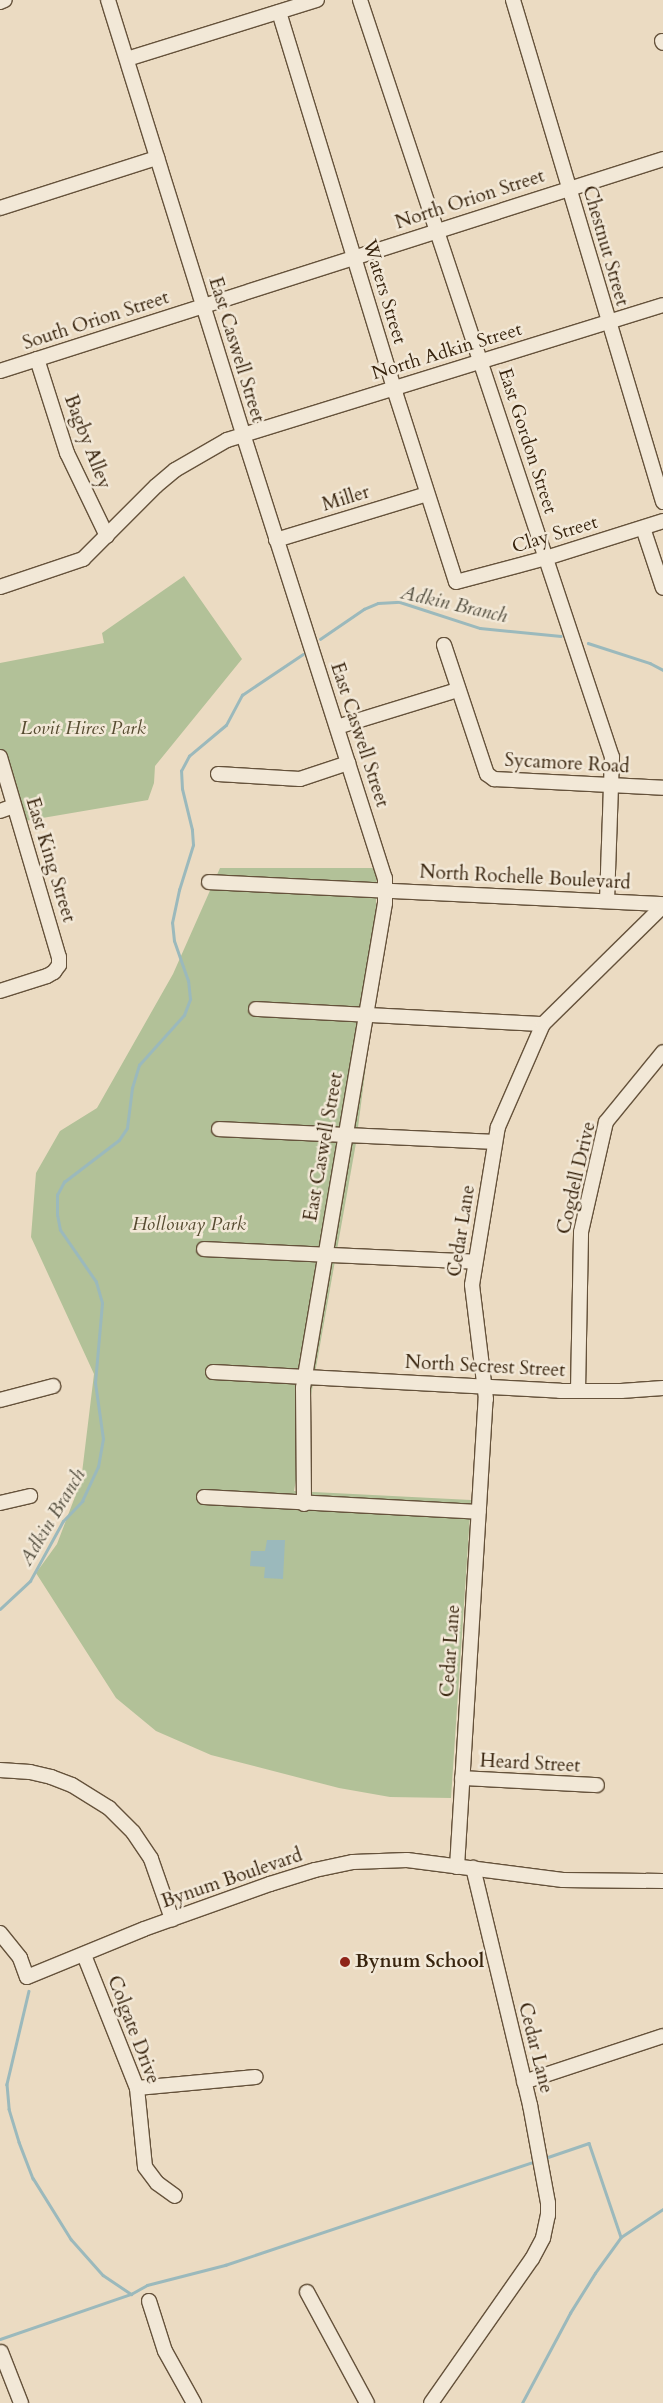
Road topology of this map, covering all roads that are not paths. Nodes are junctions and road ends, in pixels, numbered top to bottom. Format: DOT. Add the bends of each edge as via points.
graph roads {
  1 [pos="5,0"];
  2 [pos="108,0"];
  3 [pos="317,0"];
  4 [pos="360,0"];
  5 [pos="513,0"];
  6 [pos="0,2"];
  7 [pos="279,12"];
  8 [pos="127,59"];
  9 [pos="158,158"];
  10 [pos="663,159"];
  11 [pos="569,188"];
  12 [pos="0,208"];
  13 [pos="437,230"];
  14 [pos="354,258"];
  15 [pos="203,306"];
  16 [pos="663,306"];
  17 [pos="608,323"];
  18 [pos="37,359"];
  19 [pos="482,361"];
  20 [pos="0,371"];
  21 [pos="394,388"];
  22 [pos="243,434"];
  23 [pos="427,494"];
  24 [pos="663,502"];
  25 [pos="663,521"];
  26 [pos="643,528"];
  27 [pos="107,536"];
  28 [pos="276,540"];
  29 [pos="546,558"];
  30 [pos="456,582"];
  31 [pos="0,587"];
  32 [pos="663,588"];
  33 [pos="444,645"];
  34 [pos="457,690"];
  35 [pos="337,727"];
  36 [pos="0,757"];
  37 [pos="348,763"];
  38 [pos="218,774"];
  39 [pos="611,786"];
  40 [pos="663,788"];
  41 [pos="14,806"];
  42 [pos="0,811"];
  43 [pos="209,882"];
  44 [pos="385,890"];
  45 [pos="607,901"];
  46 [pos="663,905"];
  47 [pos="0,991"];
  48 [pos="256,1010"];
  49 [pos="365,1015"];
  50 [pos="543,1024"];
  51 [pos="663,1052"];
  52 [pos="219,1129"];
  53 [pos="346,1135"];
  54 [pos="495,1142"];
  55 [pos="204,1249"];
  56 [pos="324,1256"];
  57 [pos="476,1262"];
  58 [pos="213,1372"];
  59 [pos="304,1378"];
  60 [pos="54,1386"];
  61 [pos="484,1387"];
  62 [pos="663,1388"];
  63 [pos="578,1391"];
  64 [pos="0,1400"];
  65 [pos="30,1496"];
  66 [pos="204,1497"];
  67 [pos="0,1503"];
  68 [pos="304,1504"];
  69 [pos="479,1512"];
  70 [pos="0,1770"];
  71 [pos="462,1778"];
  72 [pos="597,1785"];
  73 [pos="457,1867"];
  74 [pos="473,1868"];
  75 [pos="663,1881"];
  76 [pos="172,1919"];
  77 [pos="0,1933"];
  78 [pos="84,1955"];
  79 [pos="663,2036"];
  80 [pos="255,2077"];
  81 [pos="524,2082"];
  82 [pos="138,2088"];
  83 [pos="175,2196"];
  84 [pos="307,2292"];
  85 [pos="149,2301"];
  86 [pos="1,2352"];
  87 [pos="21,2403"];
  88 [pos="194,2403"];
  89 [pos="367,2403"];
  90 [pos="432,2403"];
  1 -- 6 [label="street"];
  2 -- 8 [label="street, East Caswell Street"];
  3 -- 7 [label="street"];
  4 -- 13 [label="street, East Gordon Street"];
  5 -- 11 [label="street, Chestnut Street"];
  7 -- 8 [label="street"];
  7 -- 14 [label="street, Waters Street"];
  8 -- 9 [label="street, East Caswell Street"];
  9 -- 12 [label="street"];
  9 -- 15 [label="street, East Caswell Street"];
  10 -- 11 [label="street, North Orion Street"];
  11 -- 13 [label="street, North Orion Street"];
  11 -- 17 [label="street, Chestnut Street"];
  13 -- 14 [label="street, North Orion Street"];
  13 -- 19 [label="street, East Gordon Street"];
  14 -- 15 [label="street, North Orion Street"];
  14 -- 21 [label="street, Waters Street"];
  15 -- 18 [label="street, South Orion Street"];
  15 -- 22 [label="street, East Caswell Street"];
  16 -- 17 [label="street, North Adkin Street"];
  17 -- 19 [label="street, North Adkin Street"];
  17 -- 24 [label="street, Chestnut Street"];
  18 -- 20 [label="street, South Orion Street"];
  18 -- 27 [label="street, Bagby Alley" via="66,453"];
  19 -- 21 [label="street, North Adkin Street"];
  19 -- 29 [label="street, East Gordon Street"];
  21 -- 22 [label="street, North Adkin Street"];
  21 -- 23 [label="street, Waters Street"];
  22 -- 27 [label="street, North Adkin Street" via="176,470"];
  22 -- 28 [label="street, East Caswell Street"];
  23 -- 28 [label="street, Miller"];
  23 -- 30 [label="street, Waters Street"];
  25 -- 26 [label="street, Clay Street"];
  26 -- 29 [label="street, Clay Street"];
  26 -- 32 [label="street"];
  27 -- 31 [label="street, North Adkin Street" via="75,564"];
  28 -- 35 [label="street, East Caswell Street"];
  29 -- 30 [label="street, Clay Street"];
  29 -- 39 [label="street, East Gordon Street" via="612,757"];
  33 -- 34 [label="street, Sycamore Road"];
  34 -- 35 [label="street"];
  34 -- 39 [label="street, Sycamore Road" via="487,774 494,779"];
  35 -- 37 [label="street, East Caswell Street"];
  36 -- 41 [label="street, East King Street"];
  37 -- 38 [label="street" via="300,779"];
  37 -- 44 [label="street, East Caswell Street" via="385,878"];
  39 -- 40 [label="street, Sycamore Road"];
  39 -- 45 [label="street, East Gordon Street"];
  41 -- 42 [label="street"];
  41 -- 47 [label="street, East King Street" via="60,957 54,972"];
  43 -- 44 [label="street, North Rochelle Boulevard"];
  44 -- 45 [label="street, North Rochelle Boulevard"];
  44 -- 49 [label="street, East Caswell Street"];
  45 -- 46 [label="street, North Rochelle Boulevard"];
  46 -- 50 [label="street, Cedar Lane"];
  48 -- 49 [label="street"];
  49 -- 50 [label="street"];
  49 -- 53 [label="street, East Caswell Street"];
  50 -- 54 [label="street, Cedar Lane" via="498,1127"];
  51 -- 63 [label="street, Cogdell Drive" via="606,1122 581,1232"];
  52 -- 53 [label="street"];
  53 -- 54 [label="street"];
  53 -- 56 [label="street, East Caswell Street"];
  54 -- 57 [label="street, Cedar Lane"];
  55 -- 56 [label="street"];
  56 -- 57 [label="street"];
  56 -- 59 [label="street, East Caswell Street"];
  57 -- 61 [label="street, Cedar Lane" via="472,1285"];
  58 -- 59 [label="street, North Secrest Street"];
  59 -- 61 [label="street, North Secrest Street"];
  59 -- 68 [label="street, East Caswell Street"];
  60 -- 64 [label="street"];
  61 -- 63 [label="street, North Secrest Street"];
  61 -- 69 [label="street, Cedar Lane"];
  62 -- 63 [label="street, North Secrest Street"];
  65 -- 67 [label="street"];
  66 -- 68 [label="street"];
  68 -- 69 [label="street"];
  69 -- 71 [label="street, Cedar Lane"];
  70 -- 76 [label="street" via="51,1777 92,1795 109,1808 133,1832 151,1859"];
  71 -- 72 [label="street, Heard Street"];
  71 -- 73 [label="street, Cedar Lane"];
  73 -- 74 [label="street"];
  73 -- 76 [label="street, Bynum Boulevard" via="380,1860 335,1865"];
  74 -- 75 [label="street" via="563,1880"];
  74 -- 81 [label="street, Cedar Lane"];
  76 -- 78 [label="street, Bynum Boulevard"];
  77 -- 78 [label="street, Bynum Boulevard" via="20,1958 27,1977"];
  78 -- 82 [label="street, Colgate Drive"];
  79 -- 81 [label="street"];
  80 -- 82 [label="street"];
  81 -- 90 [label="street, Cedar Lane" via="548,2203 543,2238 532,2259"];
  82 -- 83 [label="street, Colgate Drive" via="145,2167 157,2183"];
  84 -- 89 [label="street"];
  85 -- 88 [label="street" via="165,2351"];
  86 -- 87 [label="street"];
}
